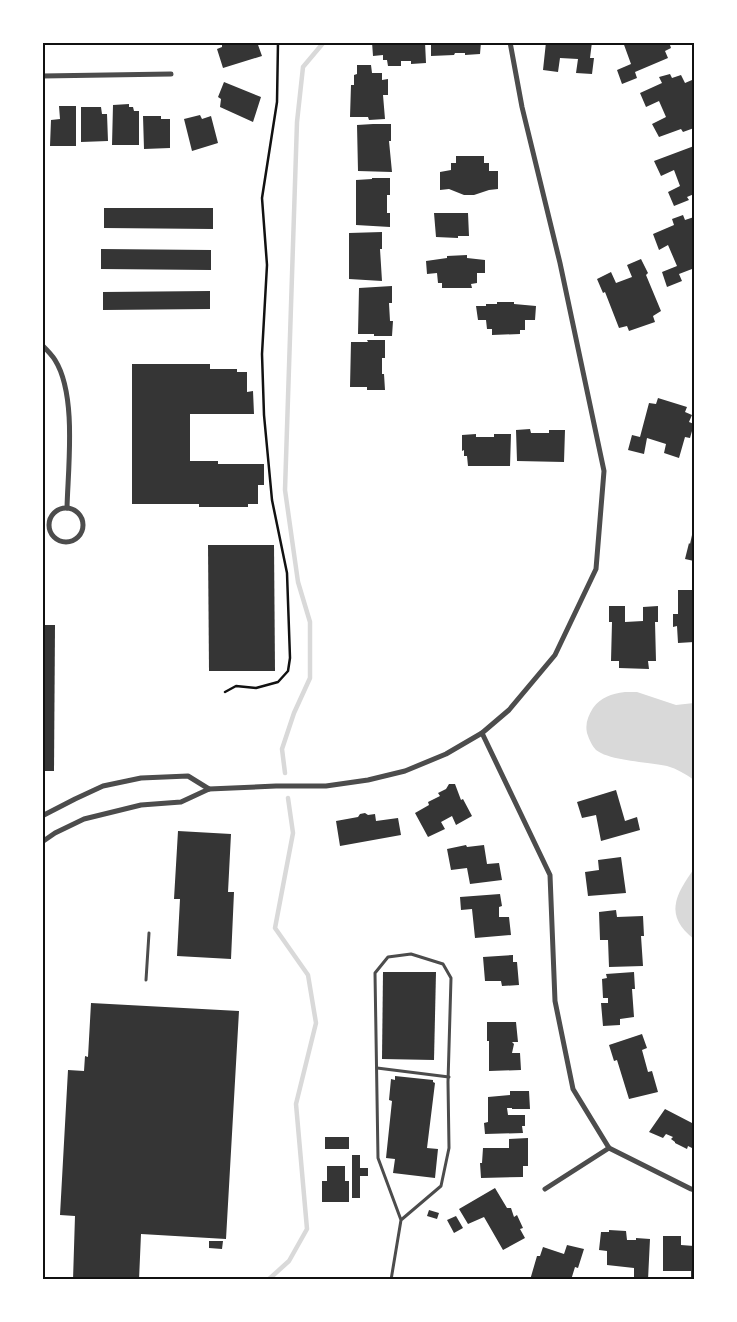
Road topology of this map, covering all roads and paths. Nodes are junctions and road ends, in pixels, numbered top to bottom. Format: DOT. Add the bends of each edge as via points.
graph roads {
  1 [pos="278,42"];
  2 [pos="510,42"];
  3 [pos="171,74"];
  4 [pos="42,76"];
  5 [pos="42,345"];
  6 [pos="67,508"];
  7 [pos="225,692"];
  8 [pos="482,733"];
  9 [pos="209,789"];
  10 [pos="42,816"];
  11 [pos="42,842"];
  12 [pos="148,933"];
  13 [pos="146,980"];
  14 [pos="377,1068"];
  15 [pos="448,1077"];
  16 [pos="610,1148"];
  17 [pos="545,1189"];
  18 [pos="694,1190"];
  19 [pos="401,1220"];
  20 [pos="391,1280"];
  1 -- 7 [label="path" via="277,102 262,198 267,266 262,354 272,500 287,572 290,658 288,671 278,682 256,688 236,686"];
  2 -- 8 [label="street" via="604,471 596,569 555,655 509,710"];
  3 -- 4 [label="street"];
  5 -- 6 [label="street" via="56,361 66,388 69,417"];
  6 -- 6 [label="street" via="54,512 49,525 53,537 69,543 80,537 84,526 81,515"];
  8 -- 9 [label="street" via="446,754 406,771 368,780 326,786"];
  8 -- 16 [label="street" via="550,875 555,1001 571,1079 573,1088"];
  9 -- 10 [label="street" via="188,776 141,778 103,786"];
  9 -- 11 [label="street" via="181,802 141,805 84,819"];
  12 -- 13 [label="lane"];
  14 -- 15 [label="lane"];
  14 -- 15 [label="lane" via="375,973 388,957 411,954 443,964 451,978"];
  14 -- 19 [label="lane" via="378,1158"];
  15 -- 19 [label="lane" via="449,1148 441,1186"];
  16 -- 17 [label="street"];
  16 -- 18 [label="street"];
  19 -- 20 [label="lane"];
}
